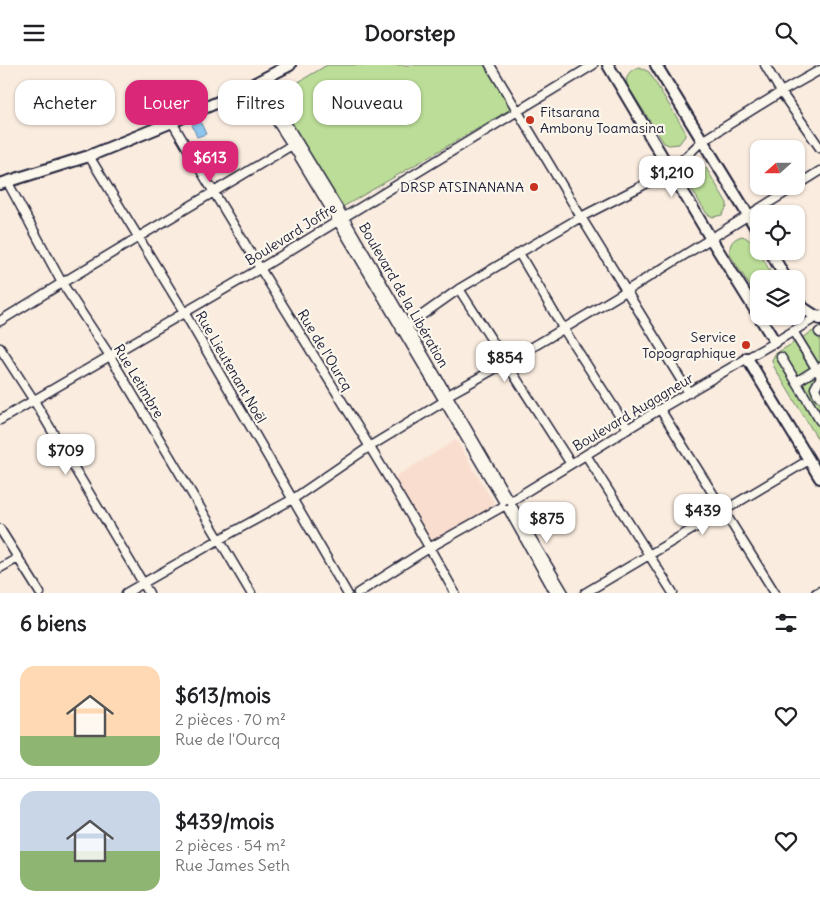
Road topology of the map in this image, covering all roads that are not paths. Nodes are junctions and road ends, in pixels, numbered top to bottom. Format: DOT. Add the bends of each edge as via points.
graph roads {
  1 [pos="290,65"];
  2 [pos="490,65"];
  3 [pos="593,65"];
  4 [pos="608,65"];
  5 [pos="656,65"];
  6 [pos="765,65"];
  7 [pos="820,70"];
  8 [pos="260,80"];
  9 [pos="781,92"];
  10 [pos="518,111"];
  11 [pos="164,125"];
  12 [pos="174,125"];
  13 [pos="281,125"];
  14 [pos="283,125"];
  15 [pos="702,141"];
  16 [pos="292,145"];
  17 [pos="820,148"];
  18 [pos="89,155"];
  19 [pos="671,171"];
  20 [pos="820,171"];
  21 [pos="805,180"];
  22 [pos="3,182"];
  23 [pos="214,193"];
  24 [pos="781,195"];
  25 [pos="748,215"];
  26 [pos="581,217"];
  27 [pos="340,218"];
  28 [pos="750,218"];
  29 [pos="138,238"];
  30 [pos="711,239"];
  31 [pos="518,253"];
  32 [pos="261,268"];
  33 [pos="62,283"];
  34 [pos="459,289"];
  35 [pos="627,291"];
  36 [pos="750,302"];
  37 [pos="805,309"];
  38 [pos="184,312"];
  39 [pos="819,317"];
  40 [pos="0,321"];
  41 [pos="763,325"];
  42 [pos="404,328"];
  43 [pos="563,329"];
  44 [pos="793,331"];
  45 [pos="772,344"];
  46 [pos="0,348"];
  47 [pos="110,356"];
  48 [pos="781,357"];
  49 [pos="747,359"];
  50 [pos="506,363"];
  51 [pos="819,371"];
  52 [pos="820,379"];
  53 [pos="796,382"];
  54 [pos="689,393"];
  55 [pos="820,397"];
  56 [pos="445,398"];
  57 [pos="33,399"];
  58 [pos="660,409"];
  59 [pos="819,416"];
  60 [pos="0,420"];
  61 [pos="628,429"];
  62 [pos="369,447"];
  63 [pos="586,455"];
  64 [pos="809,460"];
  65 [pos="571,464"];
  66 [pos="820,478"];
  67 [pos="293,499"];
  68 [pos="507,504"];
  69 [pos="724,510"];
  70 [pos="0,529"];
  71 [pos="220,539"];
  72 [pos="429,548"];
  73 [pos="650,554"];
  74 [pos="18,558"];
  75 [pos="0,568"];
  76 [pos="143,583"];
  77 [pos="820,591"];
  78 [pos="40,593"];
  79 [pos="126,593"];
  80 [pos="149,593"];
  81 [pos="250,593"];
  82 [pos="347,593"];
  83 [pos="358,593"];
  84 [pos="455,593"];
  85 [pos="555,593"];
  86 [pos="564,593"];
  87 [pos="585,593"];
  88 [pos="673,593"];
  89 [pos="775,593"];
  90 [pos="816,593"];
  1 -- 8 [label="main road"];
  2 -- 10 [label="street"];
  3 -- 10 [label="street, Boulevard Joffre"];
  4 -- 19 [label="main road"];
  5 -- 15 [label="main road"];
  6 -- 9 [label="street"];
  7 -- 9 [label="street"];
  9 -- 15 [label="street"];
  9 -- 17 [label="street"];
  10 -- 26 [label="street"];
  10 -- 27 [label="street, Boulevard Joffre"];
  11 -- 18 [label="main road"];
  12 -- 23 [label="street, Rue de l'Ourcq"];
  13 -- 16 [label="street, Boulevard de la Libération"];
  14 -- 27 [label="street, Boulevard de la Libération"];
  15 -- 19 [label="street"];
  15 -- 25 [label="main road"];
  16 -- 23 [label="street"];
  16 -- 27 [label="street, Boulevard de la Libération"];
  18 -- 22 [label="main road"];
  18 -- 29 [label="street, Rue Lieutenant Noël"];
  19 -- 26 [label="street"];
  19 -- 30 [label="main road"];
  20 -- 21 [label="street"];
  22 -- 33 [label="street, Rue Letimbre"];
  23 -- 29 [label="street"];
  23 -- 32 [label="street, Rue de l'Ourcq"];
  24 -- 25 [label="street"];
  25 -- 28 [label="main road"];
  25 -- 30 [label="street"];
  26 -- 31 [label="street"];
  26 -- 35 [label="street"];
  27 -- 32 [label="street, Boulevard Joffre"];
  27 -- 42 [label="street, Boulevard de la Libération"];
  29 -- 33 [label="street"];
  29 -- 38 [label="street, Rue Lieutenant Noël"];
  30 -- 35 [label="street"];
  30 -- 36 [label="main road"];
  31 -- 34 [label="street"];
  31 -- 43 [label="street"];
  32 -- 38 [label="street, Boulevard Joffre"];
  32 -- 62 [label="street, Rue de l'Ourcq"];
  33 -- 40 [label="street"];
  33 -- 47 [label="street, Rue Letimbre"];
  34 -- 42 [label="street"];
  34 -- 50 [label="street"];
  35 -- 43 [label="street"];
  35 -- 54 [label="street"];
  37 -- 39 [label="main road"];
  38 -- 47 [label="street, Boulevard Joffre"];
  38 -- 67 [label="street, Rue Lieutenant Noël"];
  39 -- 44 [label="street, Boulevard Augagneur"];
  41 -- 45 [label="main road"];
  42 -- 56 [label="street, Boulevard de la Libération"];
  43 -- 50 [label="street"];
  43 -- 61 [label="street"];
  44 -- 45 [label="street, Boulevard Augagneur"];
  44 -- 51 [label="street"];
  45 -- 49 [label="street, Boulevard Augagneur"];
  46 -- 57 [label="street"];
  47 -- 57 [label="street, Boulevard Joffre"];
  47 -- 71 [label="street, Rue Letimbre"];
  48 -- 53 [label="street"];
  49 -- 54 [label="street, Boulevard Augagneur"];
  49 -- 64 [label="main road"];
  50 -- 56 [label="street"];
  50 -- 65 [label="street"];
  51 -- 53 [label="street"];
  52 -- 55 [label="street" via="815,388"];
  53 -- 59 [label="street"];
  54 -- 58 [label="street, Boulevard Augagneur"];
  56 -- 62 [label="street"];
  56 -- 68 [label="street, Boulevard de la Libération"];
  57 -- 60 [label="street, Boulevard Joffre"];
  57 -- 76 [label="street"];
  58 -- 61 [label="street, Boulevard Augagneur"];
  58 -- 69 [label="street"];
  61 -- 63 [label="street, Boulevard Augagneur"];
  62 -- 67 [label="street"];
  62 -- 72 [label="street, Rue de l'Ourcq"];
  63 -- 65 [label="street, Boulevard Augagneur"];
  63 -- 73 [label="street"];
  64 -- 66 [label="main road"];
  64 -- 69 [label="street"];
  65 -- 68 [label="street, Boulevard Augagneur"];
  67 -- 71 [label="street"];
  67 -- 82 [label="street, Rue Lieutenant Noël"];
  68 -- 72 [label="street, Boulevard Augagneur"];
  68 -- 85 [label="street, Boulevard de la Libération"];
  68 -- 86 [label="street, Boulevard de la Libération"];
  69 -- 73 [label="street"];
  69 -- 89 [label="street"];
  70 -- 74 [label="street"];
  71 -- 76 [label="street"];
  71 -- 81 [label="street, Rue Letimbre"];
  72 -- 83 [label="street, Boulevard Augagneur"];
  72 -- 84 [label="street, Rue de l'Ourcq"];
  73 -- 87 [label="street"];
  73 -- 88 [label="street"];
  74 -- 75 [label="street"];
  74 -- 78 [label="street"];
  76 -- 79 [label="street"];
  76 -- 80 [label="street"];
  77 -- 90 [label="street"];
}
